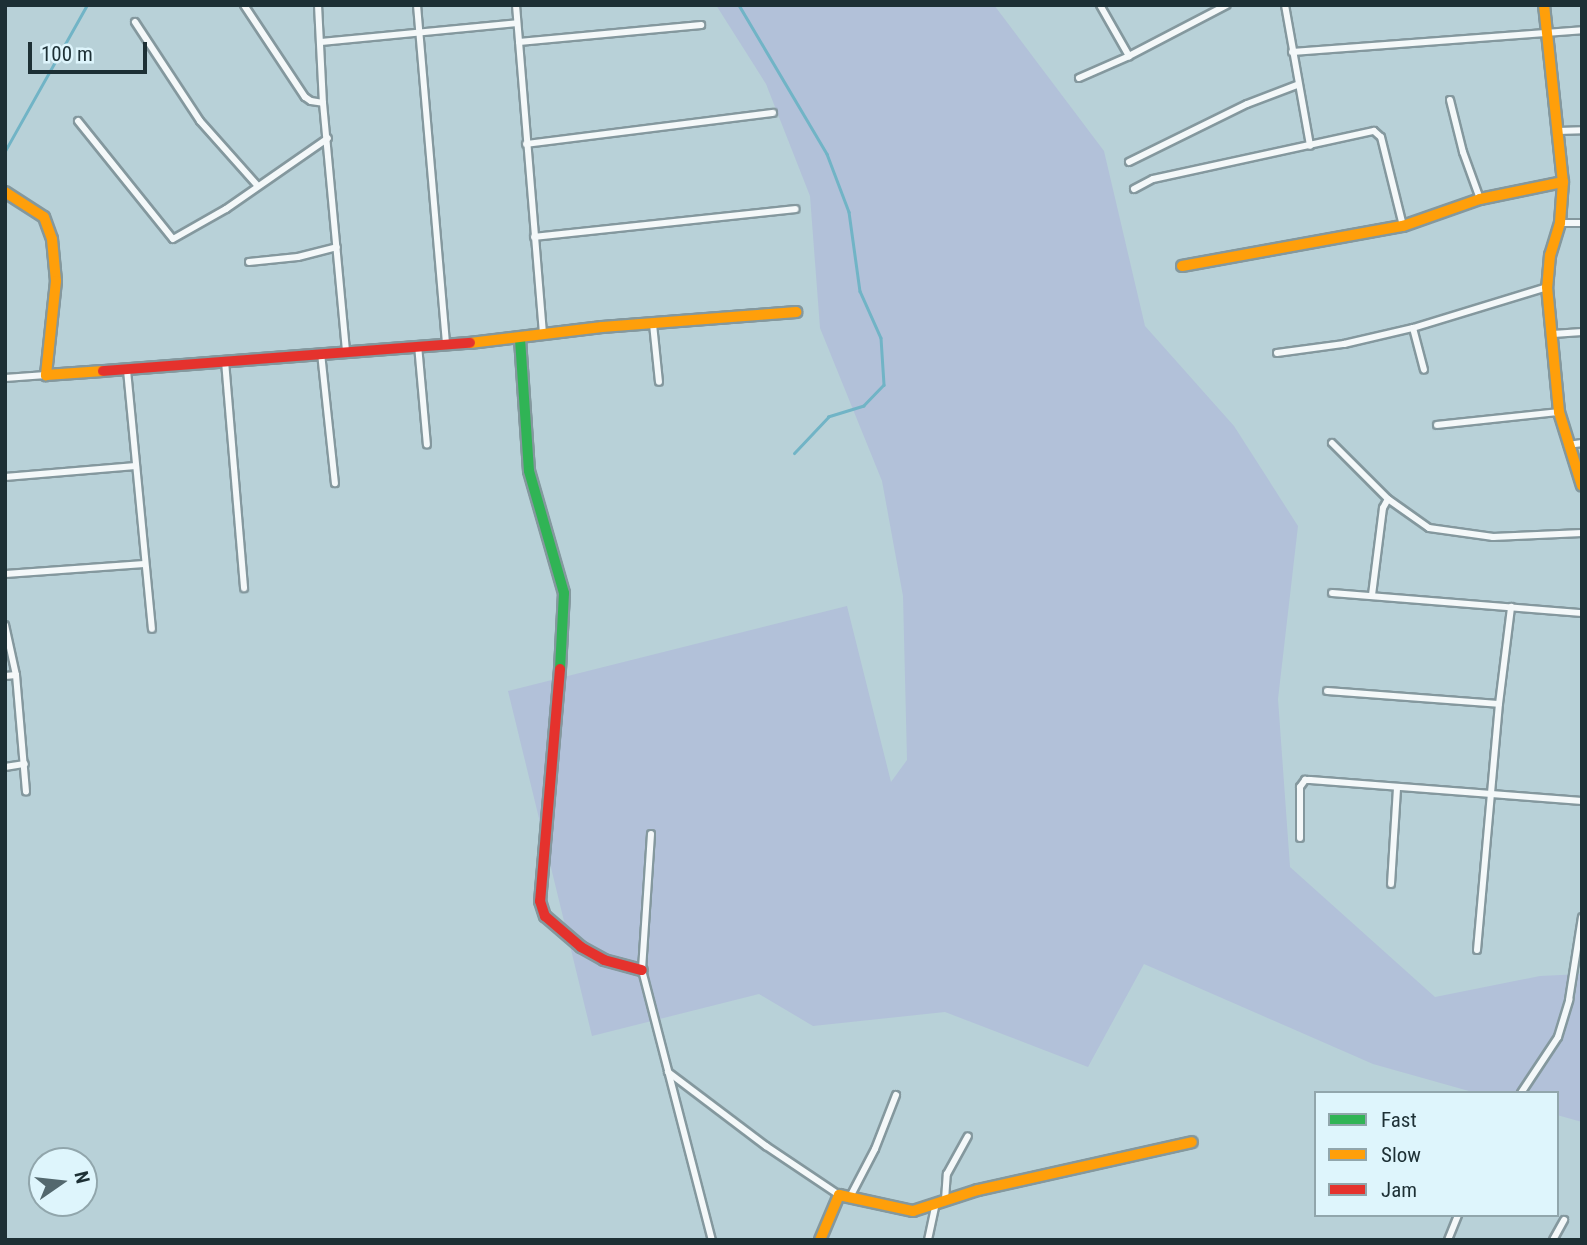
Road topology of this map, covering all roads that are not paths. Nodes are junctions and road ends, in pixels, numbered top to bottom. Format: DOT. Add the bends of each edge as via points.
graph roads {
  1 [pos="244,5"];
  2 [pos="318,5"];
  3 [pos="417,5"];
  4 [pos="516,5"];
  5 [pos="1100,5"];
  6 [pos="1209,5"];
  7 [pos="1227,5"];
  8 [pos="1285,5"];
  9 [pos="1544,5"];
  10 [pos="1213,13"];
  11 [pos="135,22"];
  12 [pos="517,23"];
  13 [pos="701,26"];
  14 [pos="1582,30"];
  15 [pos="420,31"];
  16 [pos="1546,32"];
  17 [pos="321,42"];
  18 [pos="519,43"];
  19 [pos="1292,52"];
  20 [pos="1129,56"];
  21 [pos="1079,78"];
  22 [pos="1297,85"];
  23 [pos="1450,100"];
  24 [pos="323,103"];
  25 [pos="773,113"];
  26 [pos="78,121"];
  27 [pos="1582,130"];
  28 [pos="1558,131"];
  29 [pos="328,138"];
  30 [pos="526,144"];
  31 [pos="1310,146"];
  32 [pos="1129,162"];
  33 [pos="1563,182"];
  34 [pos="258,187"];
  35 [pos="1134,188"];
  36 [pos="5,192"];
  37 [pos="1480,199"];
  38 [pos="796,209"];
  39 [pos="1560,223"];
  40 [pos="1582,223"];
  41 [pos="1403,226"];
  42 [pos="534,237"];
  43 [pos="337,247"];
  44 [pos="249,261"];
  45 [pos="1182,266"];
  46 [pos="1547,287"];
  47 [pos="796,312"];
  48 [pos="653,324"];
  49 [pos="1413,328"];
  50 [pos="1582,332"];
  51 [pos="1553,334"];
  52 [pos="542,335"];
  53 [pos="520,339"];
  54 [pos="446,343"];
  55 [pos="418,345"];
  56 [pos="346,350"];
  57 [pos="321,353"];
  58 [pos="1276,353"];
  59 [pos="225,361"];
  60 [pos="127,370"];
  61 [pos="1424,370"];
  62 [pos="47,375"];
  63 [pos="5,378"];
  64 [pos="659,382"];
  65 [pos="1559,412"];
  66 [pos="1437,425"];
  67 [pos="1332,443"];
  68 [pos="1582,443"];
  69 [pos="427,445"];
  70 [pos="1568,445"];
  71 [pos="136,466"];
  72 [pos="5,477"];
  73 [pos="335,483"];
  74 [pos="1582,486"];
  75 [pos="1388,499"];
  76 [pos="1582,533"];
  77 [pos="145,564"];
  78 [pos="5,574"];
  79 [pos="244,588"];
  80 [pos="1332,593"];
  81 [pos="1372,595"];
  82 [pos="1511,607"];
  83 [pos="1582,613"];
  84 [pos="5,625"];
  85 [pos="152,629"];
  86 [pos="16,675"];
  87 [pos="5,676"];
  88 [pos="1327,691"];
  89 [pos="1499,704"];
  90 [pos="26,764"];
  91 [pos="5,767"];
  92 [pos="1397,788"];
  93 [pos="26,792"];
  94 [pos="1492,796"];
  95 [pos="1582,801"];
  96 [pos="651,834"];
  97 [pos="1300,838"];
  98 [pos="1391,884"];
  99 [pos="1582,917"];
  100 [pos="1477,950"];
  101 [pos="642,970"];
  102 [pos="668,1072"];
  103 [pos="1522,1091"];
  104 [pos="895,1095"];
  105 [pos="968,1136"];
  106 [pos="1192,1142"];
  107 [pos="845,1196"];
  108 [pos="940,1203"];
  109 [pos="1457,1217"];
  110 [pos="1564,1220"];
  111 [pos="712,1240"];
  112 [pos="820,1240"];
  113 [pos="928,1240"];
  114 [pos="1448,1240"];
  115 [pos="1553,1240"];
  1 -- 24 [label="street" via="305,97"];
  2 -- 17 [label="street"];
  3 -- 15 [label="street"];
  4 -- 12 [label="street"];
  5 -- 20 [label="street"];
  6 -- 10 [label="street"];
  7 -- 10 [label="street"];
  8 -- 19 [label="street"];
  9 -- 16 [label="street"];
  10 -- 20 [label="street"];
  11 -- 34 [label="street" via="200,121"];
  12 -- 15 [label="street"];
  12 -- 18 [label="street"];
  13 -- 18 [label="street"];
  14 -- 16 [label="street"];
  15 -- 17 [label="street"];
  15 -- 54 [label="street"];
  16 -- 19 [label="street"];
  16 -- 28 [label="street"];
  17 -- 24 [label="street"];
  18 -- 30 [label="street"];
  19 -- 22 [label="street"];
  20 -- 21 [label="street"];
  22 -- 31 [label="street"];
  22 -- 32 [label="street" via="1236,109"];
  23 -- 37 [label="street"];
  24 -- 29 [label="street"];
  25 -- 30 [label="street"];
  26 -- 34 [label="street" via="173,239"];
  27 -- 28 [label="street"];
  28 -- 33 [label="street"];
  29 -- 34 [label="street"];
  29 -- 43 [label="street"];
  30 -- 42 [label="street"];
  31 -- 35 [label="street" via="1153,179"];
  31 -- 41 [label="street" via="1365,130 1381,137"];
  33 -- 37 [label="street"];
  33 -- 39 [label="street"];
  36 -- 62 [label="street" via="44,217 52,239 56,281"];
  37 -- 41 [label="street"];
  38 -- 42 [label="street"];
  39 -- 40 [label="street"];
  39 -- 46 [label="street"];
  41 -- 45 [label="street"];
  42 -- 52 [label="street"];
  43 -- 44 [label="street" via="298,257"];
  43 -- 56 [label="street"];
  46 -- 49 [label="street"];
  46 -- 51 [label="street"];
  47 -- 48 [label="street"];
  48 -- 52 [label="street"];
  48 -- 64 [label="street"];
  49 -- 58 [label="street"];
  49 -- 61 [label="street"];
  50 -- 51 [label="street"];
  51 -- 65 [label="street"];
  52 -- 53 [label="street"];
  53 -- 54 [label="street"];
  53 -- 101 [label="street" via="530,471 564,593 540,901 545,916 581,947 604,960"];
  54 -- 55 [label="street"];
  55 -- 56 [label="street"];
  55 -- 69 [label="street"];
  56 -- 57 [label="street"];
  57 -- 59 [label="street"];
  57 -- 73 [label="street"];
  59 -- 60 [label="street"];
  59 -- 79 [label="street"];
  60 -- 62 [label="street"];
  60 -- 71 [label="street"];
  62 -- 63 [label="street"];
  65 -- 66 [label="street"];
  65 -- 70 [label="street"];
  67 -- 75 [label="street"];
  68 -- 70 [label="street"];
  70 -- 74 [label="street"];
  71 -- 72 [label="street"];
  71 -- 77 [label="street"];
  75 -- 76 [label="street" via="1429,528 1448,532 1516,537"];
  75 -- 81 [label="street"];
  77 -- 78 [label="street"];
  77 -- 85 [label="street"];
  80 -- 81 [label="street"];
  81 -- 82 [label="street"];
  82 -- 83 [label="street"];
  82 -- 89 [label="street"];
  84 -- 86 [label="street"];
  86 -- 87 [label="street"];
  86 -- 90 [label="street"];
  88 -- 89 [label="street"];
  89 -- 94 [label="street"];
  90 -- 91 [label="street"];
  90 -- 93 [label="street"];
  92 -- 94 [label="street"];
  92 -- 97 [label="street" via="1305,780 1300,787"];
  92 -- 98 [label="street"];
  94 -- 95 [label="street"];
  94 -- 100 [label="street"];
  96 -- 101 [label="street"];
  99 -- 103 [label="street" via="1569,1000 1558,1037"];
  101 -- 102 [label="street"];
  102 -- 107 [label="street" via="766,1146"];
  102 -- 111 [label="street"];
  104 -- 107 [label="street" via="875,1149"];
  105 -- 108 [label="street" via="947,1174"];
  106 -- 108 [label="street" via="1018,1180"];
  107 -- 108 [label="street" via="906,1211"];
  107 -- 112 [label="street"];
  108 -- 113 [label="street"];
  109 -- 114 [label="street"];
  110 -- 115 [label="street"];
}
